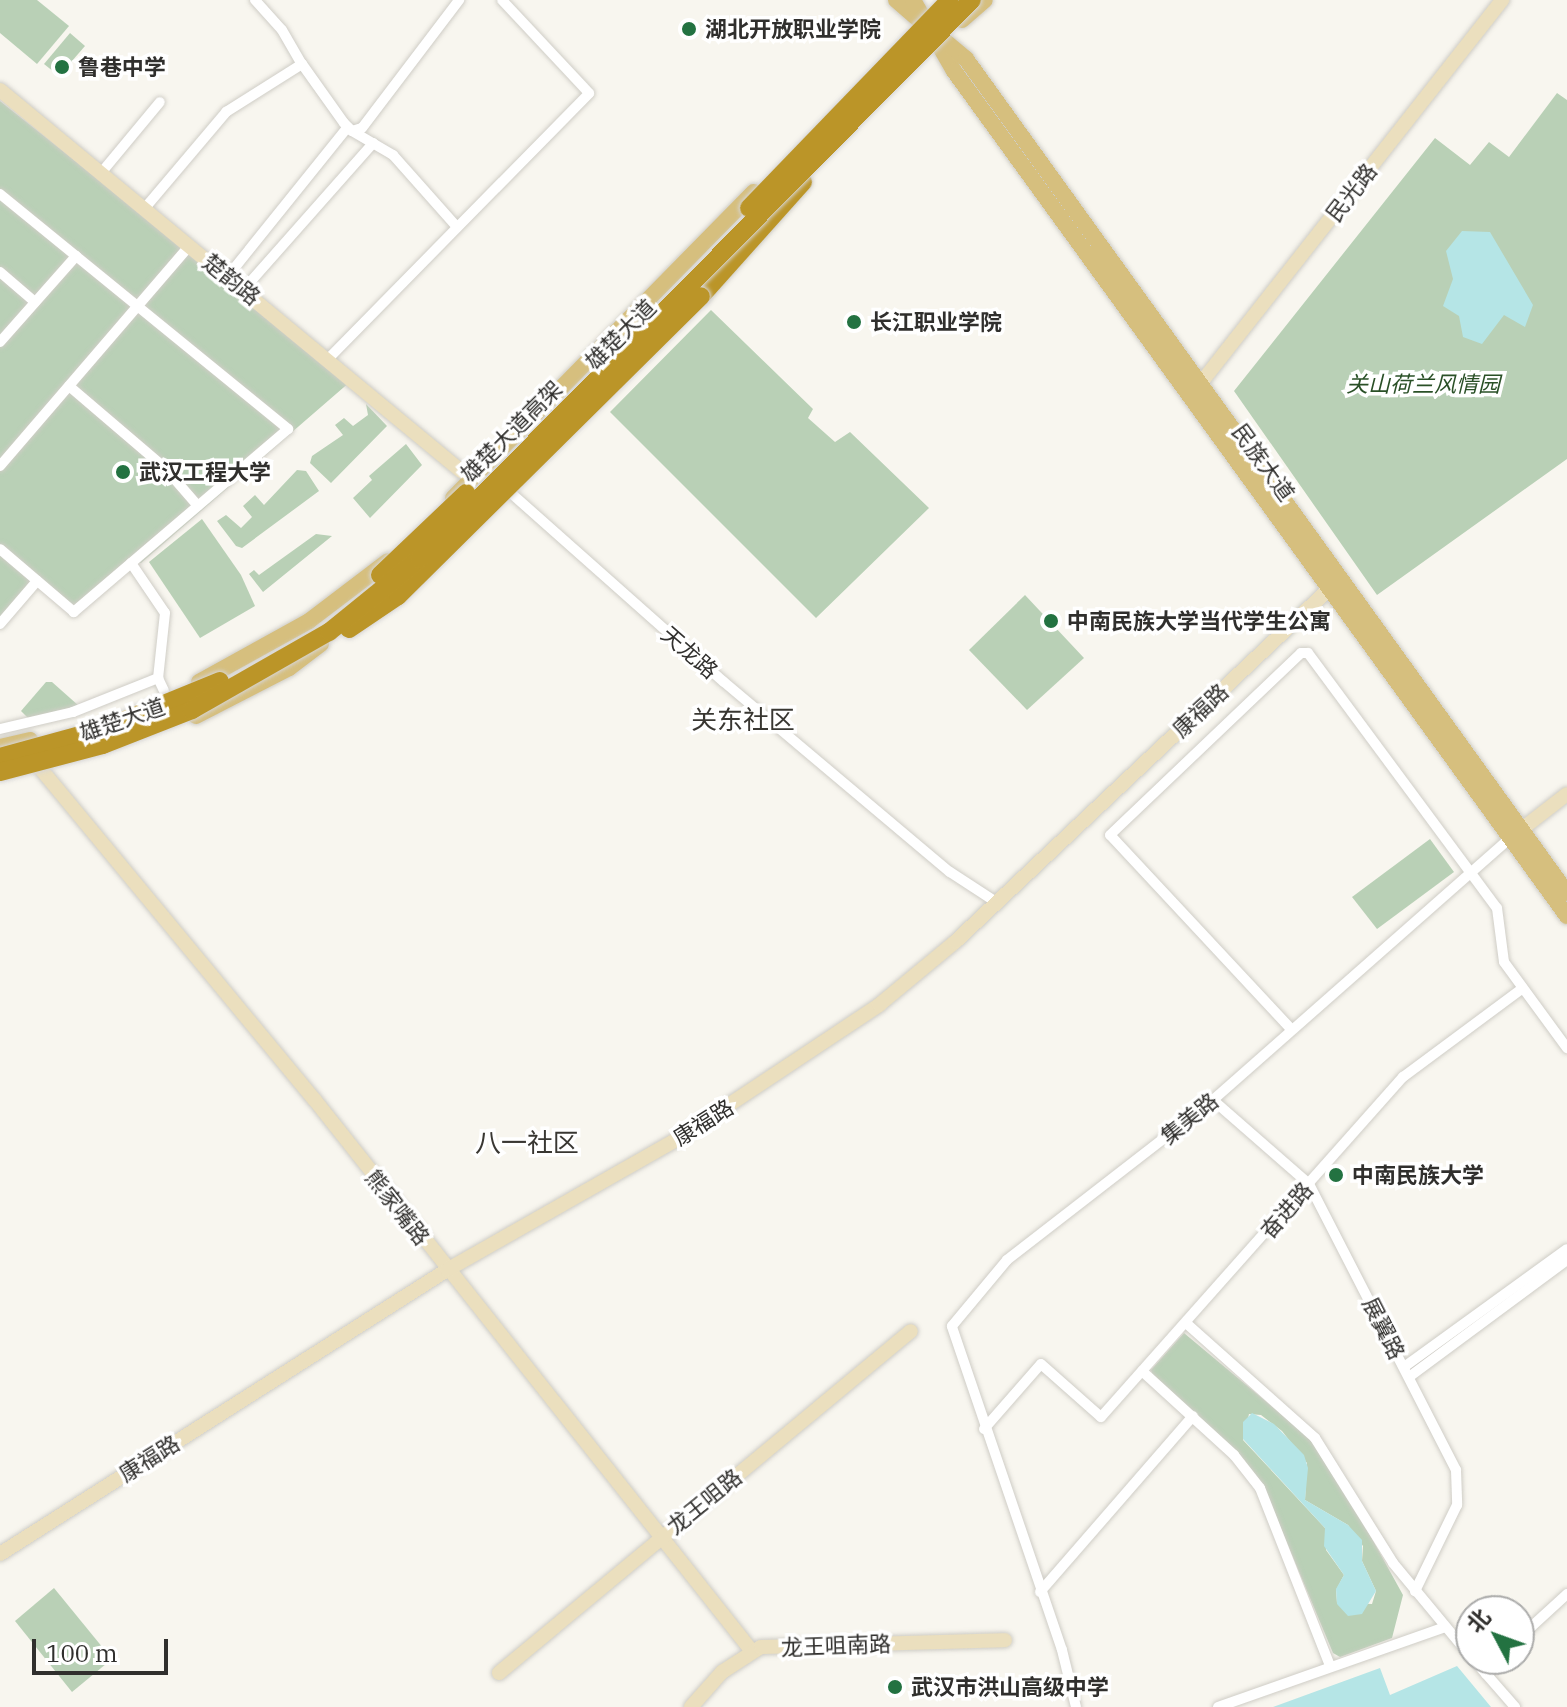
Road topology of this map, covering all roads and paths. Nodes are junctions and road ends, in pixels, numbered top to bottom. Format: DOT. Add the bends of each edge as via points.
graph roads {
  1 [pos="255,0"];
  2 [pos="459,0"];
  3 [pos="502,0"];
  4 [pos="896,0"];
  5 [pos="913,0"];
  6 [pos="937,0"];
  7 [pos="950,0"];
  8 [pos="972,0"];
  9 [pos="985,0"];
  10 [pos="1502,0"];
  11 [pos="931,29"];
  12 [pos="302,64"];
  13 [pos="0,90"];
  14 [pos="160,102"];
  15 [pos="350,129"];
  16 [pos="373,143"];
  17 [pos="814,169"];
  18 [pos="101,173"];
  19 [pos="0,194"];
  20 [pos="145,208"];
  21 [pos="457,227"];
  22 [pos="190,245"];
  23 [pos="76,256"];
  24 [pos="0,272"];
  25 [pos="228,276"];
  26 [pos="244,289"];
  27 [pos="35,302"];
  28 [pos="139,307"];
  29 [pos="0,342"];
  30 [pos="329,358"];
  31 [pos="1200,384"];
  32 [pos="69,386"];
  33 [pos="0,466"];
  34 [pos="461,471"];
  35 [pos="502,485"];
  36 [pos="198,506"];
  37 [pos="0,549"];
  38 [pos="131,563"];
  39 [pos="37,581"];
  40 [pos="1329,589"];
  41 [pos="0,624"];
  42 [pos="272,667"];
  43 [pos="158,678"];
  44 [pos="164,691"];
  45 [pos="150,703"];
  46 [pos="0,729"];
  47 [pos="160,731"];
  48 [pos="0,747"];
  49 [pos="0,757"];
  50 [pos="40,768"];
  51 [pos="0,775"];
  52 [pos="1567,794"];
  53 [pos="1515,834"];
  54 [pos="1470,872"];
  55 [pos="1567,893"];
  56 [pos="996,902"];
  57 [pos="1567,916"];
  58 [pos="1523,988"];
  59 [pos="1291,1029"];
  60 [pos="1567,1048"];
  61 [pos="1213,1100"];
  62 [pos="1309,1184"];
  63 [pos="1567,1249"];
  64 [pos="1567,1260"];
  65 [pos="447,1270"];
  66 [pos="1186,1323"];
  67 [pos="911,1331"];
  68 [pos="1142,1371"];
  69 [pos="1406,1372"];
  70 [pos="1193,1416"];
  71 [pos="984,1429"];
  72 [pos="661,1536"];
  73 [pos="0,1554"];
  74 [pos="1415,1591"];
  75 [pos="1040,1592"];
  76 [pos="1567,1594"];
  77 [pos="1535,1623"];
  78 [pos="1445,1627"];
  79 [pos="1455,1638"];
  80 [pos="1005,1640"];
  81 [pos="751,1650"];
  82 [pos="1330,1666"];
  83 [pos="499,1673"];
  84 [pos="1487,1675"];
  85 [pos="691,1707"];
  86 [pos="1076,1707"];
  87 [pos="1218,1707"];
  88 [pos="1515,1707"];
  1 -- 12 [label="street" via="282,30"];
  2 -- 15 [label="street" via="370,118"];
  3 -- 21 [label="street" via="589,93"];
  4 -- 11 [label="main road, 民族大道"];
  5 -- 11 [label="main road, 民族大道"];
  6 -- 11 [label="main road, 雄楚大道"];
  7 -- 49 [label="highway, 雄楚大道高架, bridge" via="609,351 362,591 316,626 201,691 105,728"];
  8 -- 42 [label="highway, 雄楚大道高架, bridge" via="419,559 329,632"];
  9 -- 11 [label="main road, 雄楚大道"];
  10 -- 31 [label="street, 民光路"];
  11 -- 17 [label="main road, 雄楚大道"];
  11 -- 31 [label="main road, 民族大道" via="966,59"];
  11 -- 40 [label="main road, 民族大道" via="954,71"];
  11 -- 45 [label="main road, 雄楚大道" via="384,564 309,621"];
  12 -- 15 [label="street"];
  12 -- 20 [label="street" via="226,112"];
  13 -- 18 [label="street, 楚韵路"];
  14 -- 18 [label="street"];
  15 -- 16 [label="street"];
  15 -- 25 [label="street"];
  16 -- 21 [label="street" via="393,155"];
  16 -- 26 [label="street"];
  17 -- 35 [label="main road, 雄楚大道"];
  17 -- 42 [label="highway, bridge" via="701,296 398,596 350,629"];
  18 -- 20 [label="street, 楚韵路"];
  19 -- 23 [label="street"];
  20 -- 22 [label="street, 楚韵路"];
  21 -- 30 [label="street"];
  22 -- 25 [label="street, 楚韵路"];
  22 -- 28 [label="street"];
  23 -- 27 [label="street"];
  23 -- 28 [label="street"];
  24 -- 27 [label="street"];
  25 -- 26 [label="street, 楚韵路"];
  26 -- 30 [label="street, 楚韵路"];
  27 -- 29 [label="street"];
  28 -- 32 [label="street"];
  28 -- 36 [label="street" via="288,429"];
  30 -- 34 [label="street, 楚韵路"];
  31 -- 53 [label="main road, 民族大道"];
  32 -- 33 [label="street"];
  32 -- 36 [label="street" via="165,468"];
  35 -- 47 [label="main road, 雄楚大道" via="409,577 289,668"];
  35 -- 56 [label="street, 天龙路" via="724,682 950,872"];
  36 -- 38 [label="street"];
  37 -- 39 [label="street"];
  38 -- 39 [label="street" via="74,612"];
  38 -- 43 [label="street" via="165,613"];
  39 -- 41 [label="street"];
  40 -- 53 [label="main road, 民族大道"];
  40 -- 56 [label="street, 康福路"];
  42 -- 51 [label="highway, 雄楚大道高架, bridge" via="192,710 103,745"];
  43 -- 44 [label="street"];
  43 -- 46 [label="street" via="73,712"];
  45 -- 47 [label="main road" via="169,707 169,722"];
  45 -- 48 [label="main road, 雄楚大道"];
  47 -- 50 [label="main road, 雄楚大道"];
  50 -- 51 [label="main road, 雄楚大道"];
  50 -- 65 [label="street, 熊家嘴路" via="314,1099"];
  52 -- 53 [label="street"];
  53 -- 54 [label="street, 集美路"];
  53 -- 55 [label="main road, 民族大道"];
  53 -- 57 [label="main road, 民族大道"];
  54 -- 58 [label="street" via="1497,908 1504,962"];
  54 -- 59 [label="street, 集美路"];
  54 -- 59 [label="street" via="1308,653 1301,653 1110,835"];
  56 -- 65 [label="street, 康福路" via="879,1005 796,1064 676,1140"];
  58 -- 60 [label="street"];
  58 -- 62 [label="street, 奋进路" via="1413,1068"];
  59 -- 61 [label="street, 集美路"];
  61 -- 62 [label="street, 展翼路"];
  61 -- 71 [label="street, 集美路" via="1007,1260 952,1326"];
  62 -- 66 [label="street, 奋进路"];
  62 -- 69 [label="street, 展翼路"];
  63 -- 69 [label="street"];
  64 -- 69 [label="street"];
  65 -- 72 [label="street, 熊家嘴路"];
  65 -- 73 [label="street, 康福路"];
  66 -- 68 [label="street, 奋进路"];
  66 -- 74 [label="street" via="1315,1438"];
  67 -- 72 [label="street, 龙王咀路"];
  68 -- 70 [label="street"];
  68 -- 71 [label="street, 奋进路" via="1101,1417 1041,1364"];
  69 -- 74 [label="street, 展翼路" via="1453,1464 1459,1487 1454,1513"];
  70 -- 75 [label="street"];
  70 -- 82 [label="street" via="1260,1488"];
  71 -- 75 [label="street"];
  72 -- 81 [label="street, 熊家嘴路"];
  72 -- 83 [label="street, 龙王咀路"];
  74 -- 78 [label="street"];
  75 -- 86 [label="street"];
  76 -- 77 [label="street"];
  78 -- 79 [label="street"];
  78 -- 82 [label="street"];
  80 -- 81 [label="street, 龙王咀南路"];
  81 -- 85 [label="street, 龙王咀南路" via="722,1672"];
  82 -- 87 [label="street"];
  84 -- 88 [label="street"];
}
